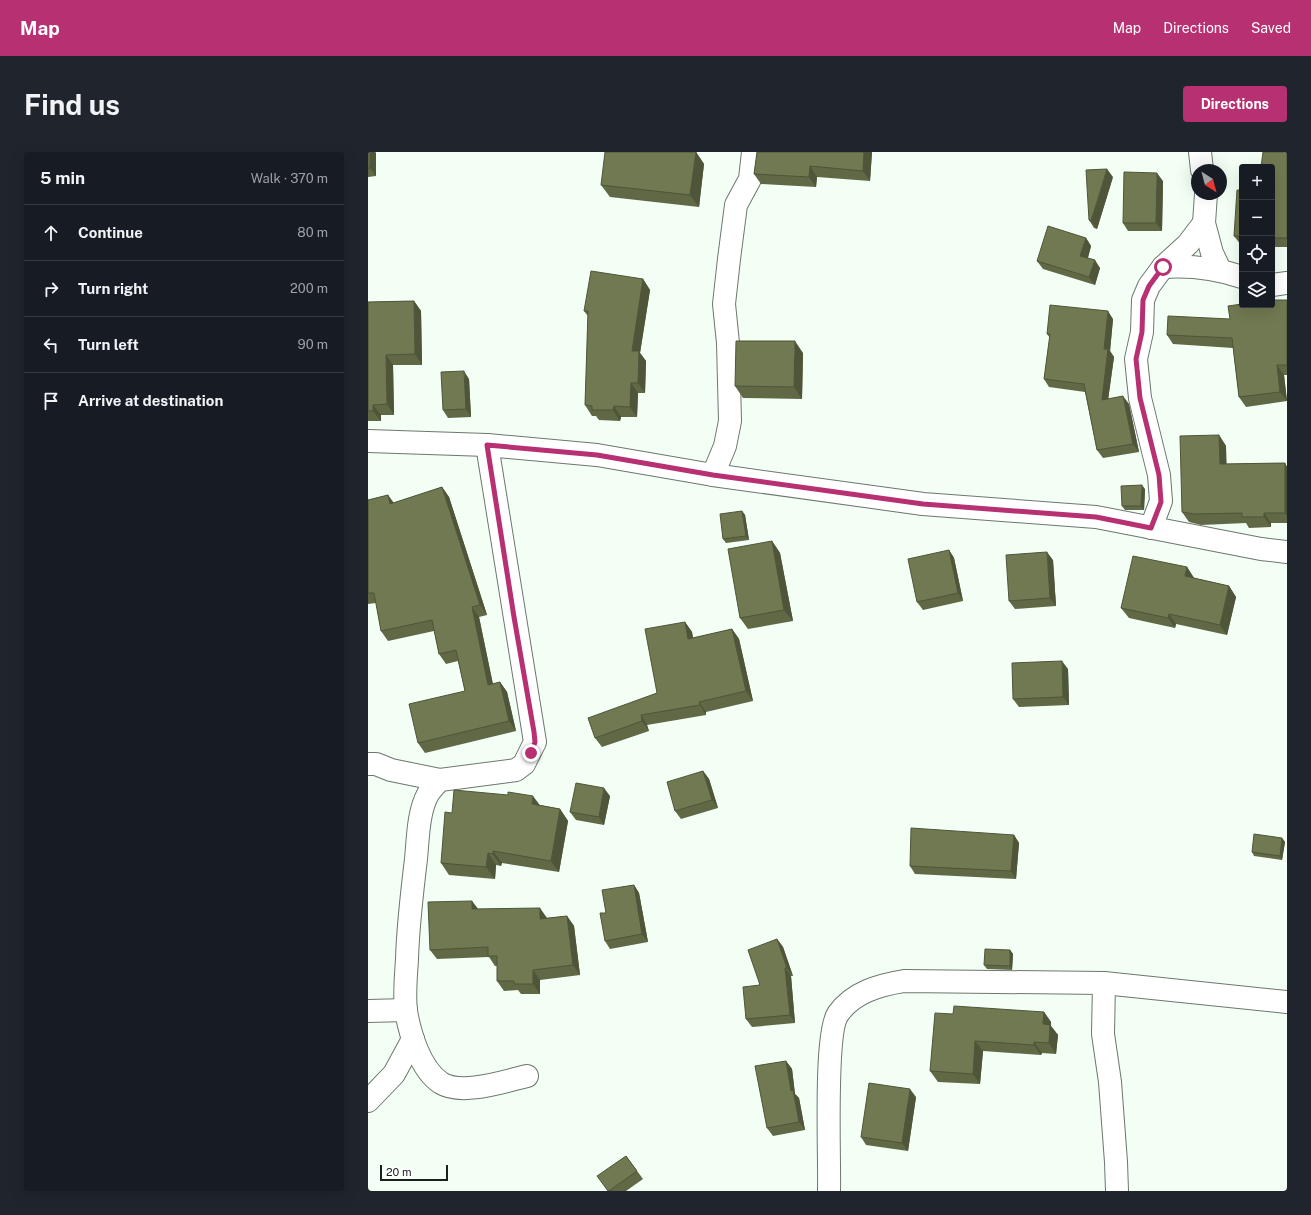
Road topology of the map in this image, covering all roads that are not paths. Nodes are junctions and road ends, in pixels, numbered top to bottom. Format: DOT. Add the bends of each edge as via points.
graph roads {
  1 [pos="753,152"];
  2 [pos="1200,152"];
  3 [pos="1201,164"];
  4 [pos="1206,200"];
  5 [pos="1204,223"];
  6 [pos="1163,267"];
  7 [pos="1220,270"];
  8 [pos="1239,276"];
  9 [pos="1287,283"];
  10 [pos="1275,284"];
  11 [pos="368,441"];
  12 [pos="487,445"];
  13 [pos="713,475"];
  14 [pos="1151,528"];
  15 [pos="1287,552"];
  16 [pos="368,764"];
  17 [pos="440,780"];
  18 [pos="1104,983"];
  19 [pos="1287,1002"];
  20 [pos="406,1010"];
  21 [pos="368,1011"];
  22 [pos="414,1039"];
  23 [pos="527,1076"];
  24 [pos="368,1101"];
  25 [pos="829,1191"];
  26 [pos="1117,1191"];
  1 -- 13 [label="street" via="750,179 736,205 728,259 724,304 730,421 725,446"];
  2 -- 3 [label="street"];
  4 -- 5 [label="street"];
  5 -- 6 [label="street" via="1188,244"];
  5 -- 7 [label="street" via="1212,253"];
  6 -- 7 [label="street"];
  6 -- 14 [label="street" via="1149,286 1143,300 1142,332 1136,359 1140,398 1159,475 1161,502"];
  7 -- 8 [label="street"];
  9 -- 10 [label="street"];
  11 -- 12 [label="street"];
  12 -- 13 [label="street" via="597,455"];
  12 -- 17 [label="street" via="535,742 524,764 516,770"];
  13 -- 14 [label="street" via="923,504 1096,517"];
  14 -- 15 [label="street"];
  16 -- 17 [label="street"];
  17 -- 20 [label="street" via="428,794 420,820 409,922"];
  18 -- 19 [label="street"];
  18 -- 25 [label="street" via="904,981 876,986 851,1000 837,1015 831,1042"];
  18 -- 26 [label="street" via="1103,1034 1110,1082"];
  20 -- 21 [label="street"];
  20 -- 22 [label="street"];
  22 -- 23 [label="street" via="421,1058 430,1071 442,1083 453,1087 471,1088"];
  22 -- 24 [label="street" via="394,1074"];
}
